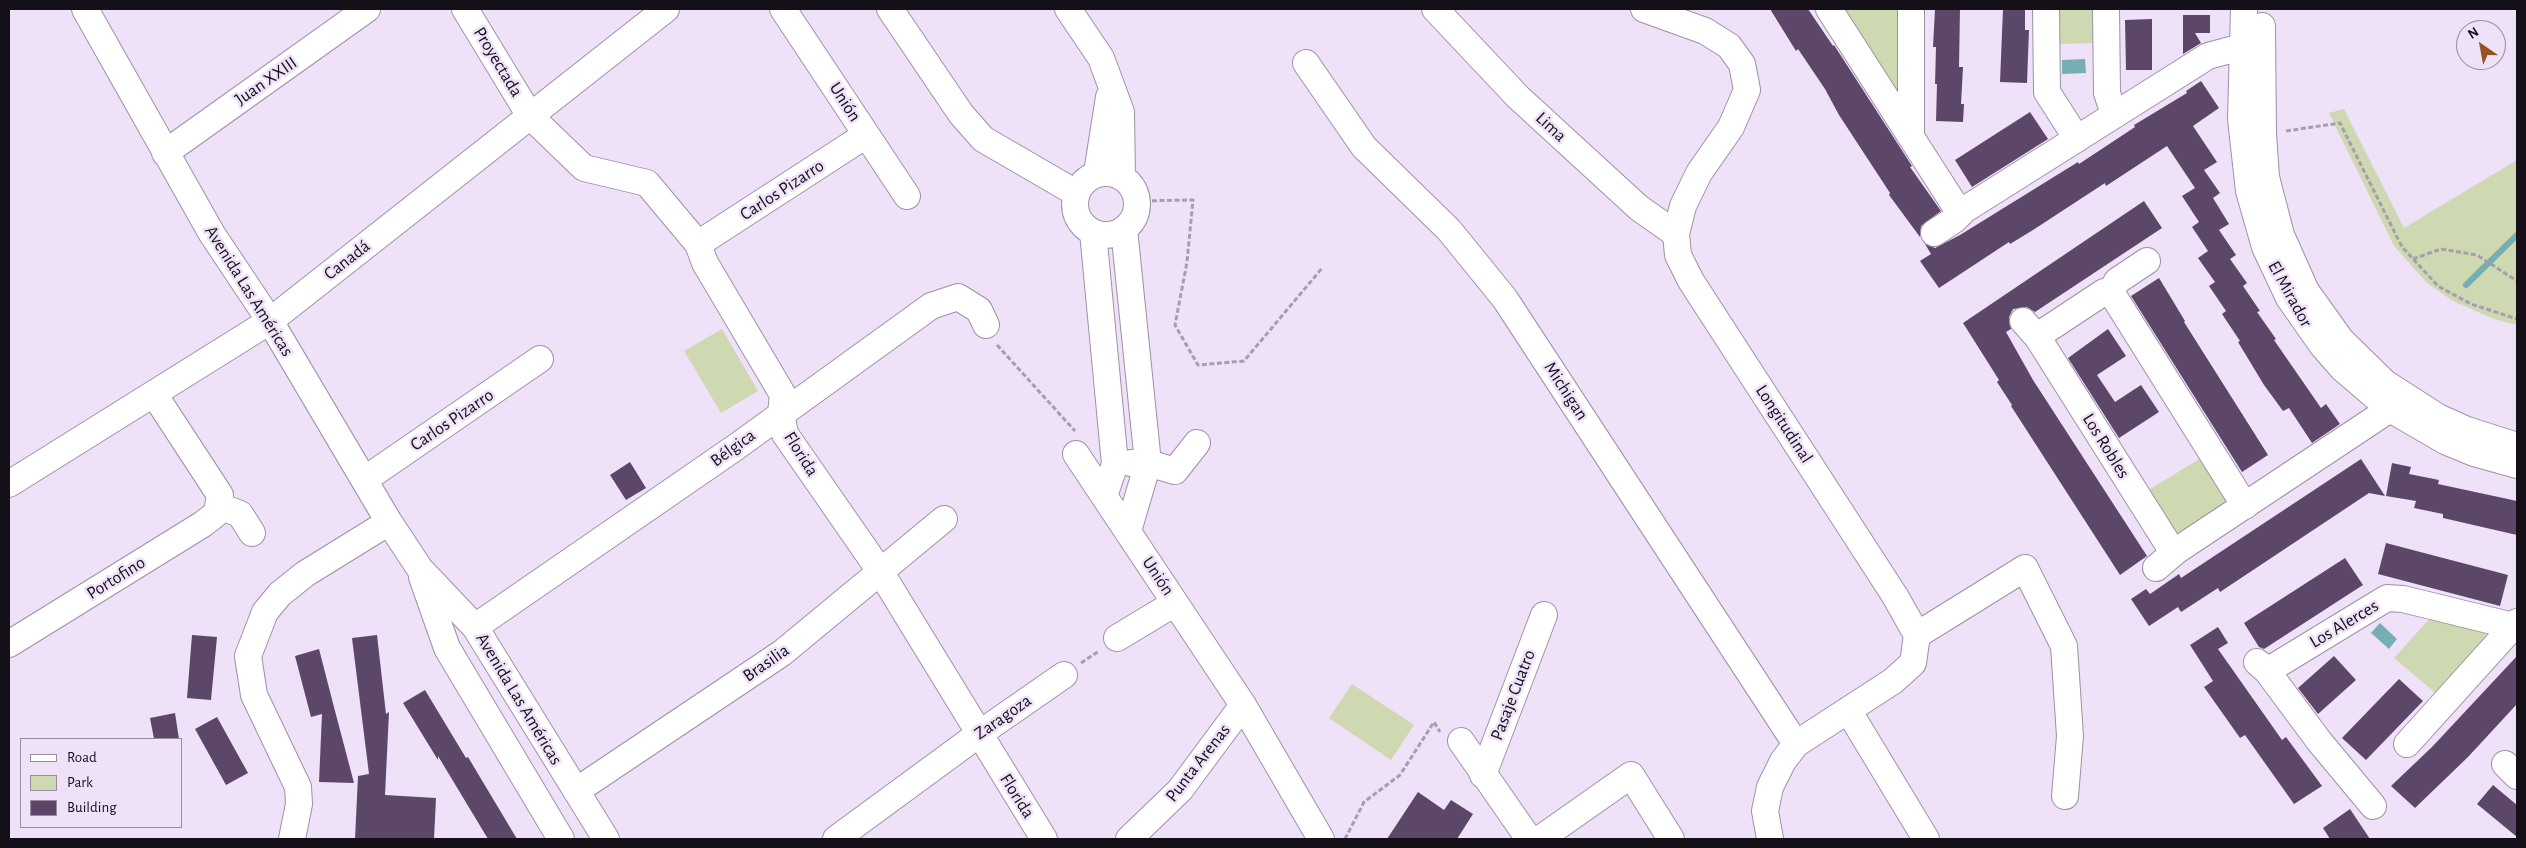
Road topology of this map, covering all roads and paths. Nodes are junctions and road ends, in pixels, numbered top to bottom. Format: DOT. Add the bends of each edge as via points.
graph roads {
  1 [pos="85,9"];
  2 [pos="368,9"];
  3 [pos="465,9"];
  4 [pos="666,9"];
  5 [pos="783,9"];
  6 [pos="890,9"];
  7 [pos="1068,9"];
  8 [pos="1435,9"];
  9 [pos="1644,9"];
  10 [pos="1828,9"];
  11 [pos="1910,9"];
  12 [pos="2046,9"];
  13 [pos="2106,9"];
  14 [pos="2244,9"];
  15 [pos="2262,9"];
  16 [pos="2252,44"];
  17 [pos="1306,63"];
  18 [pos="2114,114"];
  19 [pos="530,116"];
  20 [pos="2263,134"];
  21 [pos="866,135"];
  22 [pos="1911,137"];
  23 [pos="2077,139"];
  24 [pos="165,153"];
  25 [pos="1110,175"];
  26 [pos="1076,193"];
  27 [pos="907,196"];
  28 [pos="1136,201"];
  29 [pos="1964,210"];
  30 [pos="1124,229"];
  31 [pos="1093,232"];
  32 [pos="1934,233"];
  33 [pos="1676,234"];
  34 [pos="698,244"];
  35 [pos="2413,259"];
  36 [pos="2147,261"];
  37 [pos="1323,267"];
  38 [pos="2517,280"];
  39 [pos="2111,292"];
  40 [pos="2517,319"];
  41 [pos="270,321"];
  42 [pos="986,325"];
  43 [pos="540,359"];
  44 [pos="1139,376"];
  45 [pos="1107,380"];
  46 [pos="154,394"];
  47 [pos="2401,405"];
  48 [pos="781,413"];
  49 [pos="1197,443"];
  50 [pos="2517,446"];
  51 [pos="1076,454"];
  52 [pos="1148,463"];
  53 [pos="1115,464"];
  54 [pos="2517,465"];
  55 [pos="364,480"];
  56 [pos="9,484"];
  57 [pos="1104,496"];
  58 [pos="219,506"];
  59 [pos="2245,506"];
  60 [pos="944,519"];
  61 [pos="389,522"];
  62 [pos="1128,531"];
  63 [pos="252,532"];
  64 [pos="2176,551"];
  65 [pos="2156,568"];
  66 [pos="420,569"];
  67 [pos="880,571"];
  68 [pos="1175,603"];
  69 [pos="1544,615"];
  70 [pos="2515,624"];
  71 [pos="476,627"];
  72 [pos="1917,634"];
  73 [pos="1117,638"];
  74 [pos="9,644"];
  75 [pos="1064,675"];
  76 [pos="1243,705"];
  77 [pos="1848,710"];
  78 [pos="1434,722"];
  79 [pos="979,734"];
  80 [pos="1461,741"];
  81 [pos="1796,744"];
  82 [pos="2407,744"];
  83 [pos="1483,775"];
  84 [pos="576,791"];
  85 [pos="2065,796"];
  86 [pos="2373,806"];
  87 [pos="292,839"];
  88 [pos="561,839"];
  89 [pos="606,839"];
  90 [pos="836,839"];
  91 [pos="1044,839"];
  92 [pos="1129,839"];
  93 [pos="1321,839"];
  94 [pos="1345,839"];
  95 [pos="1529,839"];
  96 [pos="1540,839"];
  97 [pos="1671,839"];
  98 [pos="1770,839"];
  99 [pos="1926,839"];
  1 -- 24 [label="street, Avenida Las Américas"];
  2 -- 24 [label="street, Juan XXIII"];
  3 -- 19 [label="street, Proyectada"];
  4 -- 19 [label="street, Canadá"];
  5 -- 21 [label="street, Unión"];
  6 -- 26 [label="street" via="962,114 983,139"];
  7 -- 25 [label="street" via="1101,58 1110,86"];
  8 -- 33 [label="street, Lima" via="1518,97 1639,208"];
  9 -- 33 [label="street, Longitudinal" via="1705,31 1729,46 1742,64 1747,90 1731,127 1699,173 1683,206"];
  10 -- 22 [label="street"];
  11 -- 22 [label="street"];
  12 -- 23 [label="street" via="2047,92"];
  13 -- 18 [label="street" via="2107,93"];
  14 -- 16 [label="street, El Mirador"];
  15 -- 16 [label="street, El Mirador"];
  16 -- 18 [label="street" via="2208,56"];
  16 -- 20 [label="street, El Mirador"];
  16 -- 47 [label="street, El Mirador" via="2241,119 2245,163 2265,247 2289,298 2322,345 2354,379"];
  17 -- 81 [label="street, Michigan" via="1364,147 1450,230 1505,299"];
  18 -- 23 [label="street"];
  19 -- 34 [label="street, Florida" via="584,168 647,184"];
  19 -- 41 [label="street, Canadá"];
  20 -- 35 [label="path" via="2340,123 2402,247"];
  20 -- 47 [label="street, El Mirador" via="2272,206 2292,264 2341,340 2385,383"];
  21 -- 27 [label="street, Unión"];
  21 -- 34 [label="street, Carlos Pizarro"];
  22 -- 29 [label="street" via="1954,204"];
  23 -- 29 [label="street"];
  24 -- 41 [label="street, Avenida Las Américas" via="212,234"];
  25 -- 26 [label="street" via="1084,180"];
  25 -- 28 [label="street" via="1135,190"];
  26 -- 31 [label="street" via="1074,211 1083,227"];
  28 -- 30 [label="street" via="1138,207 1131,224"];
  28 -- 37 [label="path" via="1192,200 1187,262 1175,325 1198,365 1244,361"];
  29 -- 32 [label="street"];
  30 -- 31 [label="street" via="1117,234 1099,236"];
  30 -- 44 [label="street"];
  31 -- 45 [label="street"];
  33 -- 72 [label="street, Longitudinal" via="1678,255 1691,281"];
  34 -- 48 [label="street, Florida" via="705,263 783,395"];
  35 -- 38 [label="path" via="2441,249 2477,254"];
  35 -- 40 [label="path" via="2438,286 2471,304"];
  36 -- 39 [label="street, Los Robles" via="2117,281"];
  39 -- 59 [label="street"];
  39 -- 64 [label="street, Los Robles" via="2104,292 2045,330 2030,329 2171,549"];
  41 -- 46 [label="street, Canadá"];
  41 -- 55 [label="street, Avenida Las Américas"];
  42 -- 48 [label="street, Bélgica" via="979,310 958,297 931,306"];
  42 -- 51 [label="path" via="996,344 1075,430"];
  43 -- 55 [label="street, Carlos Pizarro"];
  44 -- 45 [label="street"];
  44 -- 52 [label="street"];
  45 -- 53 [label="street"];
  46 -- 56 [label="street, Canadá"];
  46 -- 58 [label="street" via="220,495"];
  47 -- 50 [label="street, El Mirador"];
  47 -- 54 [label="street, El Mirador" via="2445,440 2474,453"];
  47 -- 59 [label="street"];
  48 -- 67 [label="street, Florida" via="785,434"];
  48 -- 71 [label="street, Bélgica"];
  49 -- 52 [label="street" via="1175,471"];
  51 -- 57 [label="street, Unión"];
  52 -- 53 [label="street"];
  52 -- 62 [label="street"];
  53 -- 57 [label="street"];
  55 -- 61 [label="street, Avenida Las Américas"];
  57 -- 62 [label="street, Unión"];
  58 -- 63 [label="street" via="240,514"];
  58 -- 74 [label="street, Portofino" via="203,524"];
  59 -- 64 [label="street"];
  60 -- 67 [label="street, Brasilia"];
  61 -- 66 [label="street, Avenida Las Américas"];
  61 -- 87 [label="street" via="305,574 280,594 265,612 248,656 254,695 298,787 299,804"];
  62 -- 68 [label="street, Unión"];
  64 -- 65 [label="street"];
  66 -- 71 [label="street, Avenida Las Américas"];
  66 -- 88 [label="street, Avenida Las Américas" via="447,648"];
  67 -- 79 [label="street, Florida"];
  67 -- 84 [label="street, Brasilia" via="782,653"];
  68 -- 73 [label="street"];
  68 -- 76 [label="street, Unión"];
  69 -- 83 [label="street, Pasaje Cuatro"];
  70 -- 82 [label="street, Los Alerces"];
  70 -- 86 [label="street, Los Alerces" via="2387,598 2262,667"];
  71 -- 84 [label="street, Avenida Las Américas"];
  72 -- 77 [label="street" via="1913,663 1894,681"];
  72 -- 85 [label="street" via="2025,568 2064,646 2070,736"];
  73 -- 75 [label="path"];
  75 -- 79 [label="street, Zaragoza"];
  76 -- 92 [label="street, Punta Arenas" via="1180,790"];
  76 -- 93 [label="street, Unión"];
  77 -- 81 [label="street"];
  77 -- 99 [label="street"];
  78 -- 94 [label="path" via="1400,775 1364,802"];
  79 -- 90 [label="street, Zaragoza"];
  79 -- 91 [label="street, Florida"];
  80 -- 83 [label="street"];
  81 -- 98 [label="street" via="1770,787 1765,811"];
  83 -- 95 [label="street"];
  84 -- 89 [label="street, Avenida Las Américas"];
  96 -- 97 [label="street" via="1631,775"];
}
